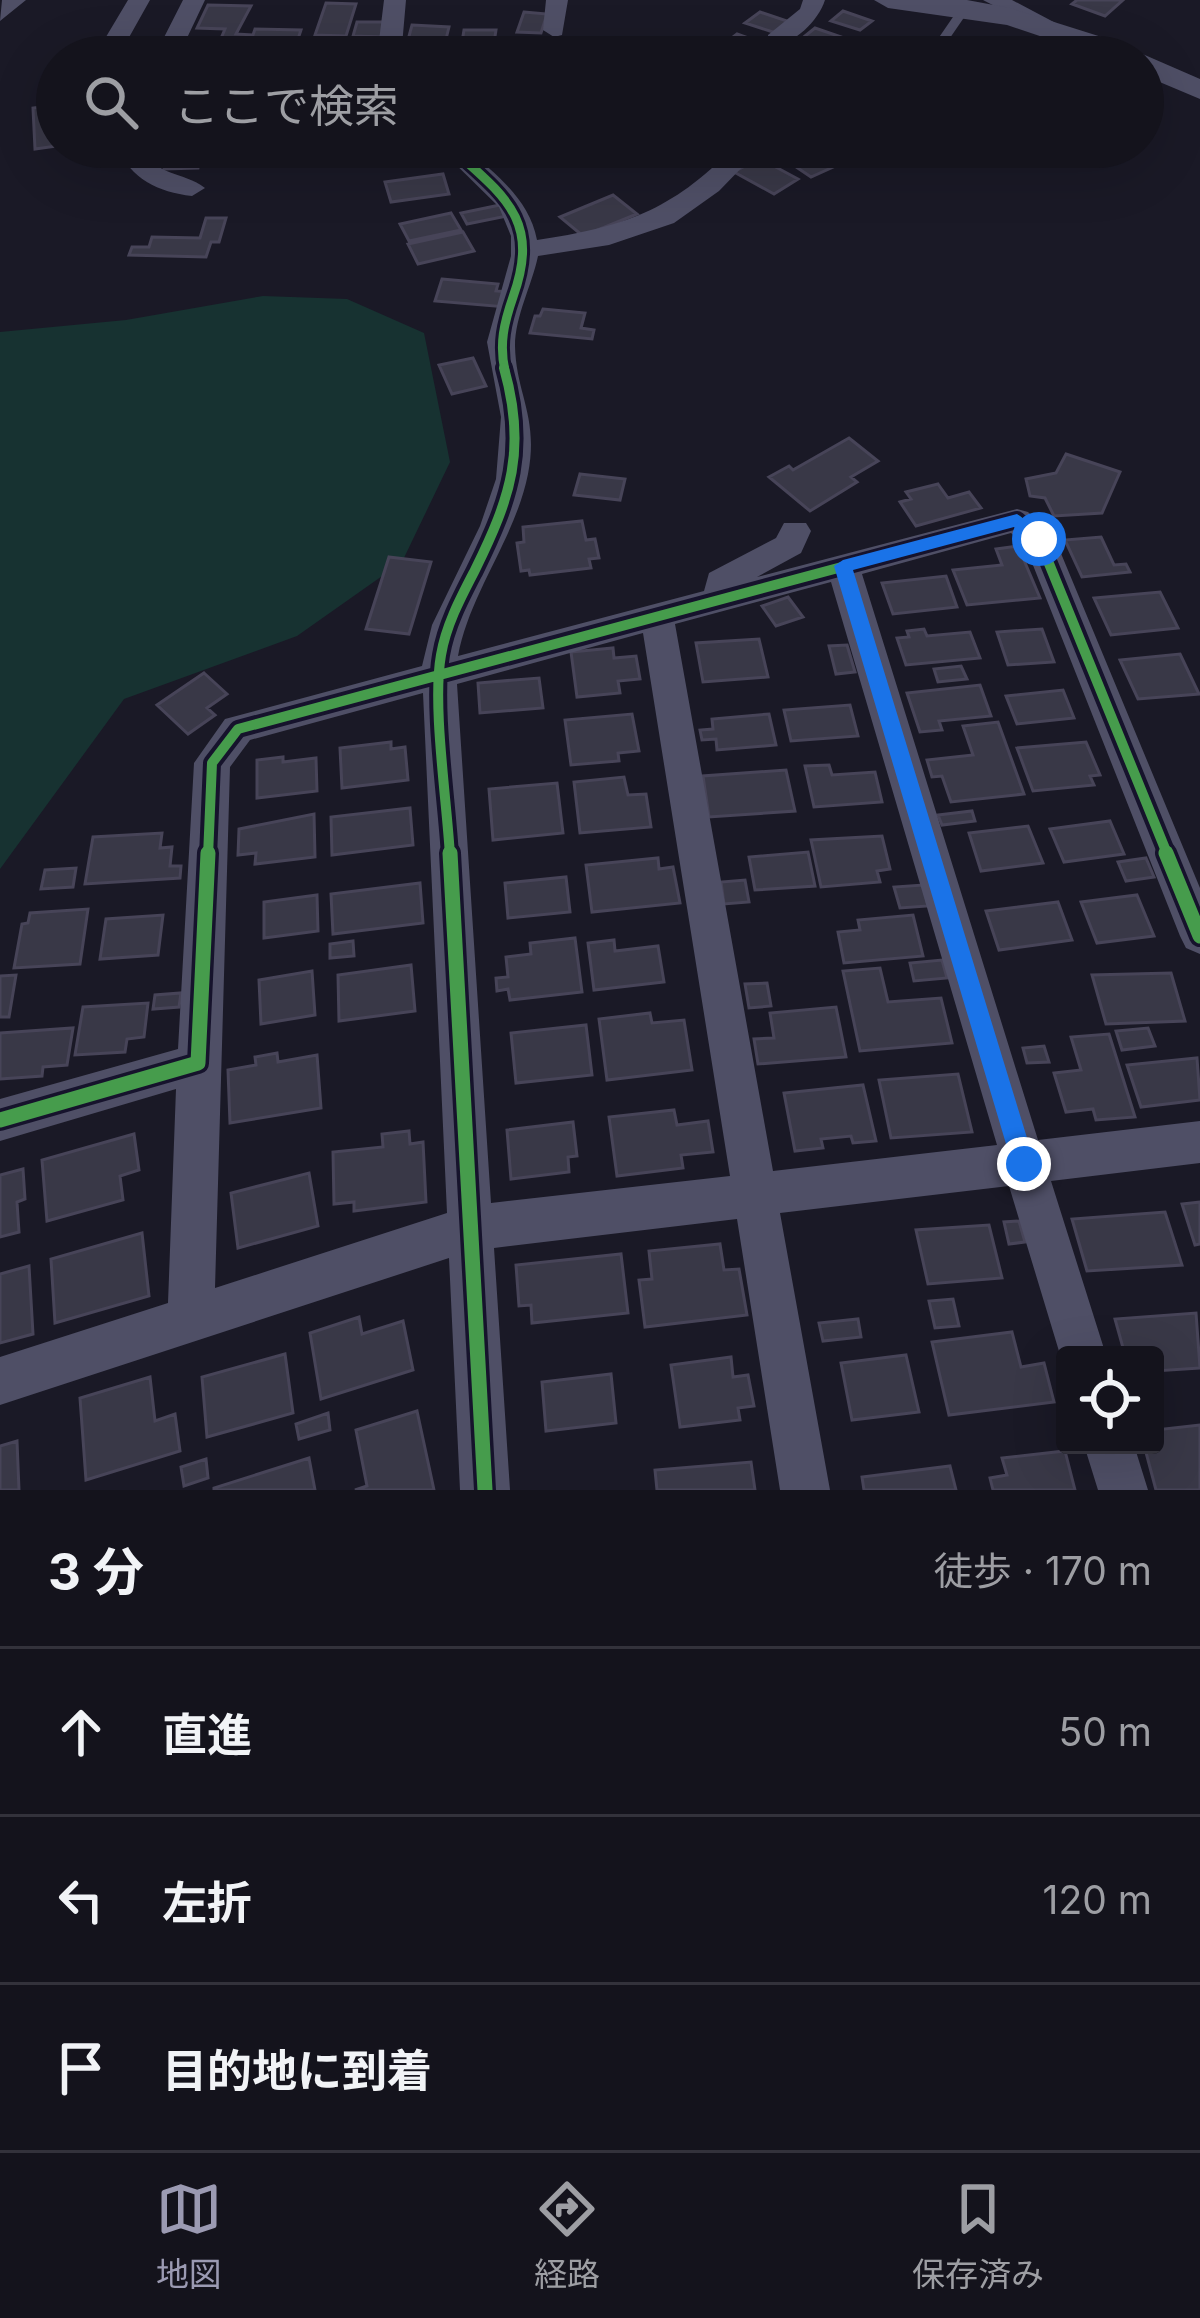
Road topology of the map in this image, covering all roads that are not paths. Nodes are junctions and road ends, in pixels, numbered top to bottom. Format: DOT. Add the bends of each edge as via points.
graph roads {
  1 [pos="15,0"];
  2 [pos="140,0"];
  3 [pos="194,0"];
  4 [pos="395,0"];
  5 [pos="556,0"];
  6 [pos="814,0"];
  7 [pos="888,0"];
  8 [pos="980,3"];
  9 [pos="0,14"];
  10 [pos="554,30"];
  11 [pos="119,36"];
  12 [pos="176,36"];
  13 [pos="391,36"];
  14 [pos="781,36"];
  15 [pos="949,36"];
  16 [pos="1074,36"];
  17 [pos="1164,74"];
  18 [pos="1200,90"];
  19 [pos="145,168"];
  20 [pos="472,168"];
  21 [pos="727,168"];
  22 [pos="192,188"];
  23 [pos="529,248"];
  24 [pos="795,531"];
  25 [pos="843,566"];
  26 [pos="720,600"];
  27 [pos="657,617"];
  28 [pos="435,676"];
  29 [pos="1200,936"];
  30 [pos="198,1063"];
  31 [pos="0,1120"];
  32 [pos="1200,1142"];
  33 [pos="1024,1164"];
  34 [pos="754,1192"];
  35 [pos="472,1228"];
  36 [pos="191,1319"];
  37 [pos="1079,1346"];
  38 [pos="0,1382"];
  39 [pos="1112,1454"];
  40 [pos="485,1490"];
  41 [pos="806,1490"];
  42 [pos="1123,1490"];
  1 -- 9 [label="street"];
  2 -- 11 [label="street"];
  3 -- 12 [label="street"];
  4 -- 13 [label="street"];
  5 -- 10 [label="street"];
  6 -- 14 [label="street"];
  7 -- 8 [label="street"];
  8 -- 15 [label="lane"];
  8 -- 16 [label="street"];
  17 -- 18 [label="street"];
  19 -- 22 [label="street" via="166,187"];
  20 -- 23 [label="street" via="511,205"];
  21 -- 23 [label="street" via="665,217 609,237"];
  23 -- 28 [label="street" via="501,338 518,451"];
  24 -- 26 [label="street" via="790,545 721,582"];
  25 -- 26 [label="street"];
  25 -- 29 [label="street" via="1017,520 1039,539"];
  25 -- 33 [label="street"];
  26 -- 27 [label="street"];
  27 -- 28 [label="street"];
  27 -- 34 [label="street"];
  28 -- 30 [label="street" via="238,729 212,763"];
  28 -- 35 [label="street"];
  30 -- 31 [label="street"];
  30 -- 36 [label="street"];
  32 -- 33 [label="street"];
  33 -- 34 [label="street"];
  33 -- 37 [label="street"];
  34 -- 35 [label="street"];
  34 -- 41 [label="street"];
  35 -- 36 [label="street"];
  35 -- 40 [label="street"];
  36 -- 38 [label="street"];
  39 -- 42 [label="street"];
}
